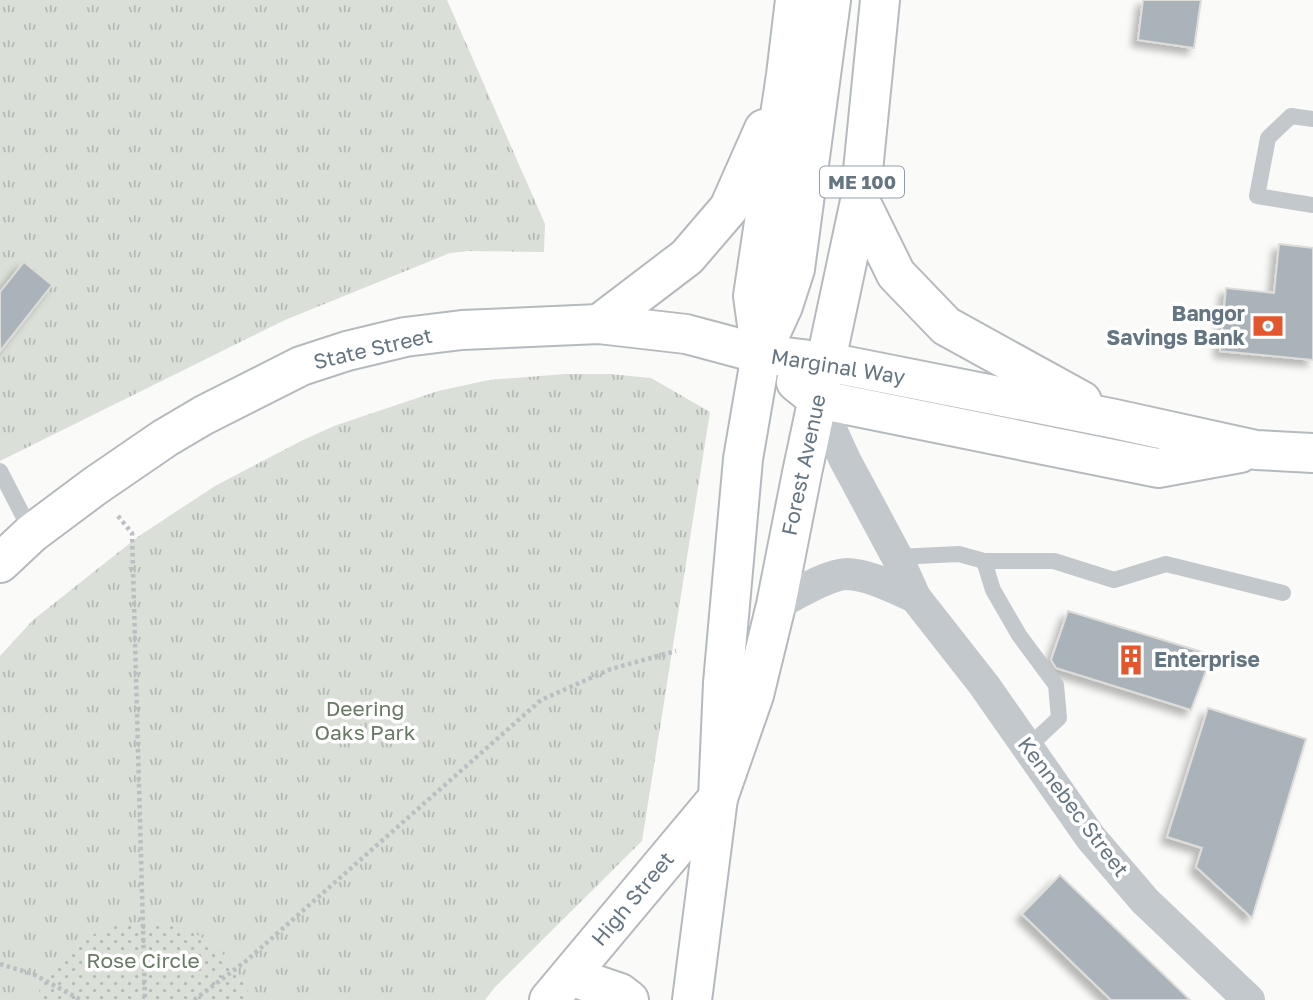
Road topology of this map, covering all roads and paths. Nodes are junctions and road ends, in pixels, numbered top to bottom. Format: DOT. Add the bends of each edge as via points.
graph roads {
  1 [pos="794,0"];
  2 [pos="831,0"];
  3 [pos="880,0"];
  4 [pos="786,75"];
  5 [pos="1313,119"];
  6 [pos="860,201"];
  7 [pos="1313,205"];
  8 [pos="599,324"];
  9 [pos="761,354"];
  10 [pos="827,362"];
  11 [pos="817,399"];
  12 [pos="1115,419"];
  13 [pos="1256,450"];
  14 [pos="1313,453"];
  15 [pos="0,471"];
  16 [pos="114,512"];
  17 [pos="32,533"];
  18 [pos="897,557"];
  19 [pos="984,561"];
  20 [pos="0,563"];
  21 [pos="1283,593"];
  22 [pos="915,597"];
  23 [pos="776,606"];
  24 [pos="676,651"];
  25 [pos="1028,747"];
  26 [pos="718,798"];
  27 [pos="0,964"];
  28 [pos="559,988"];
  29 [pos="81,1000"];
  30 [pos="145,1000"];
  31 [pos="194,1000"];
  32 [pos="629,1000"];
  33 [pos="692,1000"];
  34 [pos="1249,1000"];
  1 -- 4 [label="main road"];
  2 -- 9 [label="main road, Forest Avenue / ME 100" via="795,269"];
  3 -- 6 [label="main road, Forest Avenue / ME 100"];
  4 -- 8 [label="main road" via="729,208 687,257"];
  4 -- 9 [label="main road" via="753,296"];
  5 -- 7 [label="lane" via="1291,116 1268,138 1257,196"];
  6 -- 10 [label="main road, Forest Avenue / ME 100"];
  6 -- 12 [label="main road" via="896,274 946,326"];
  8 -- 9 [label="main road, State Street" via="686,334"];
  8 -- 17 [label="main road, State Street" via="405,337 301,366 165,439"];
  9 -- 10 [label="main road, Marginal Way"];
  9 -- 11 [label="main road, Marginal Way"];
  9 -- 26 [label="main road, Forest Avenue / ME 100" via="743,459"];
  10 -- 11 [label="main road, Forest Avenue / ME 100"];
  10 -- 12 [label="main road, Marginal Way"];
  11 -- 13 [label="main road, Marginal Way" via="1158,468"];
  11 -- 18 [label="street, Kennebec Street"];
  11 -- 23 [label="main road, Forest Avenue / ME 100"];
  12 -- 13 [label="main road, Marginal Way"];
  13 -- 14 [label="main road, Marginal Way"];
  15 -- 17 [label="lane"];
  16 -- 30 [label="path" via="132,533"];
  17 -- 20 [label="main road, State Street"];
  18 -- 19 [label="lane" via="959,554"];
  18 -- 22 [label="street, Kennebec Street"];
  19 -- 21 [label="lane" via="1054,561 1114,580 1166,564"];
  19 -- 25 [label="lane" via="993,590 1019,635 1056,685 1059,718"];
  22 -- 23 [label="street, Kennebec Street" via="846,574"];
  22 -- 25 [label="street, Kennebec Street"];
  23 -- 26 [label="main road, Forest Avenue / ME 100" via="754,695"];
  24 -- 31 [label="path" via="611,669 541,701 246,961"];
  25 -- 34 [label="street, Kennebec Street" via="1091,838 1145,901"];
  26 -- 28 [label="main road, High Street"];
  26 -- 33 [label="main road, Forest Avenue / ME 100"];
  27 -- 29 [label="path" via="33,974"];
  28 -- 32 [label="main road" via="620,993"];
}
